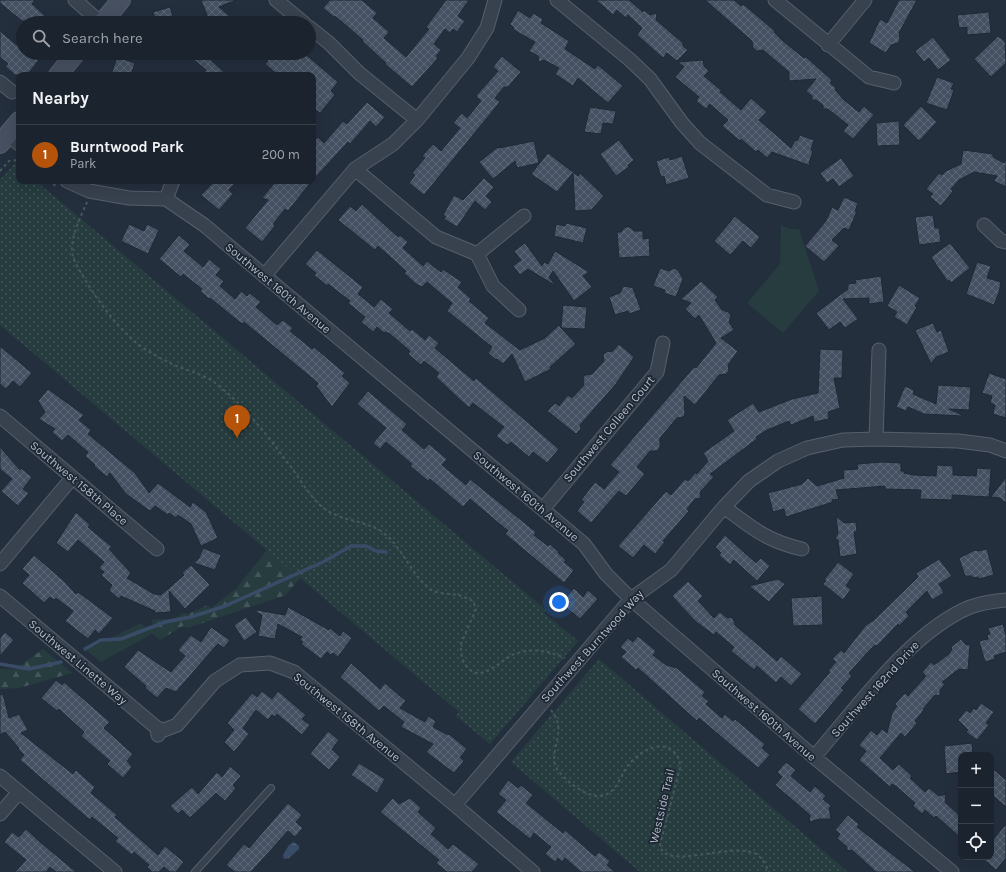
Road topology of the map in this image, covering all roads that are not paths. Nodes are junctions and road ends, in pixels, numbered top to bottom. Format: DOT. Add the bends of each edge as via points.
graph roads {
  1 [pos="74,0"];
  2 [pos="121,0"];
  3 [pos="276,0"];
  4 [pos="495,0"];
  5 [pos="557,0"];
  6 [pos="775,0"];
  7 [pos="865,0"];
  8 [pos="93,16"];
  9 [pos="107,16"];
  10 [pos="295,16"];
  11 [pos="316,33"];
  12 [pos="828,45"];
  13 [pos="70,60"];
  14 [pos="60,72"];
  15 [pos="0,82"];
  16 [pos="894,83"];
  17 [pos="12,92"];
  18 [pos="417,120"];
  19 [pos="355,170"];
  20 [pos="74,184"];
  21 [pos="172,184"];
  22 [pos="166,199"];
  23 [pos="794,202"];
  24 [pos="524,216"];
  25 [pos="984,225"];
  26 [pos="1006,242"];
  27 [pos="477,254"];
  28 [pos="264,276"];
  29 [pos="519,310"];
  30 [pos="663,343"];
  31 [pos="878,350"];
  32 [pos="0,416"];
  33 [pos="876,439"];
  34 [pos="1006,451"];
  35 [pos="72,478"];
  36 [pos="724,507"];
  37 [pos="543,509"];
  38 [pos="157,549"];
  39 [pos="802,549"];
  40 [pos="0,564"];
  41 [pos="0,596"];
  42 [pos="631,599"];
  43 [pos="1006,600"];
  44 [pos="158,732"];
  45 [pos="814,757"];
  46 [pos="0,776"];
  47 [pos="271,788"];
  48 [pos="19,792"];
  49 [pos="455,805"];
  50 [pos="0,814"];
  51 [pos="115,872"];
  52 [pos="195,872"];
  53 [pos="533,872"];
  54 [pos="952,872"];
  1 -- 8 [label="street"];
  2 -- 9 [label="main road"];
  3 -- 10 [label="street"];
  4 -- 18 [label="street" via="487,28 468,58"];
  5 -- 23 [label="street" via="650,79 700,143 767,195"];
  6 -- 12 [label="street"];
  7 -- 12 [label="street"];
  11 -- 18 [label="street" via="359,73"];
  12 -- 16 [label="street" via="869,78"];
  13 -- 14 [label="main road"];
  15 -- 17 [label="street"];
  18 -- 19 [label="street" via="394,144"];
  19 -- 27 [label="street" via="436,237"];
  19 -- 28 [label="street"];
  20 -- 22 [label="street" via="89,191 129,198"];
  21 -- 22 [label="street"];
  22 -- 28 [label="street, Southwest 160th Avenue" via="204,225"];
  24 -- 27 [label="street"];
  25 -- 26 [label="street" via="1001,241"];
  27 -- 29 [label="street" via="493,286"];
  28 -- 37 [label="street, Southwest 160th Avenue"];
  30 -- 37 [label="street, Southwest Colleen Court" via="657,372"];
  31 -- 33 [label="street"];
  32 -- 35 [label="street, Southwest 158th Place"];
  33 -- 34 [label="street, Southwest Burntwood Way" via="958,441 990,445"];
  33 -- 36 [label="street, Southwest Burntwood Way" via="843,440 807,448 778,461 749,481"];
  35 -- 38 [label="street, Southwest 158th Place"];
  35 -- 40 [label="street"];
  36 -- 39 [label="street" via="758,533 780,544"];
  36 -- 42 [label="street, Southwest Burntwood Way" via="671,570"];
  37 -- 42 [label="street, Southwest 160th Avenue" via="584,544 606,574"];
  41 -- 44 [label="street, Southwest Linette Way"];
  42 -- 45 [label="street, Southwest 160th Avenue"];
  42 -- 49 [label="street, Southwest Burntwood Way"];
  43 -- 45 [label="street, Southwest 162nd Drive" via="971,607 938,625 905,653"];
  44 -- 49 [label="street, Southwest 158th Avenue" via="177,725 215,681 240,665 270,663 294,672"];
  45 -- 54 [label="street, Southwest 160th Avenue"];
  46 -- 48 [label="street"];
  47 -- 52 [label="lane"];
  48 -- 50 [label="street"];
  48 -- 51 [label="street"];
  49 -- 53 [label="street, Southwest 158th Avenue"];
}
